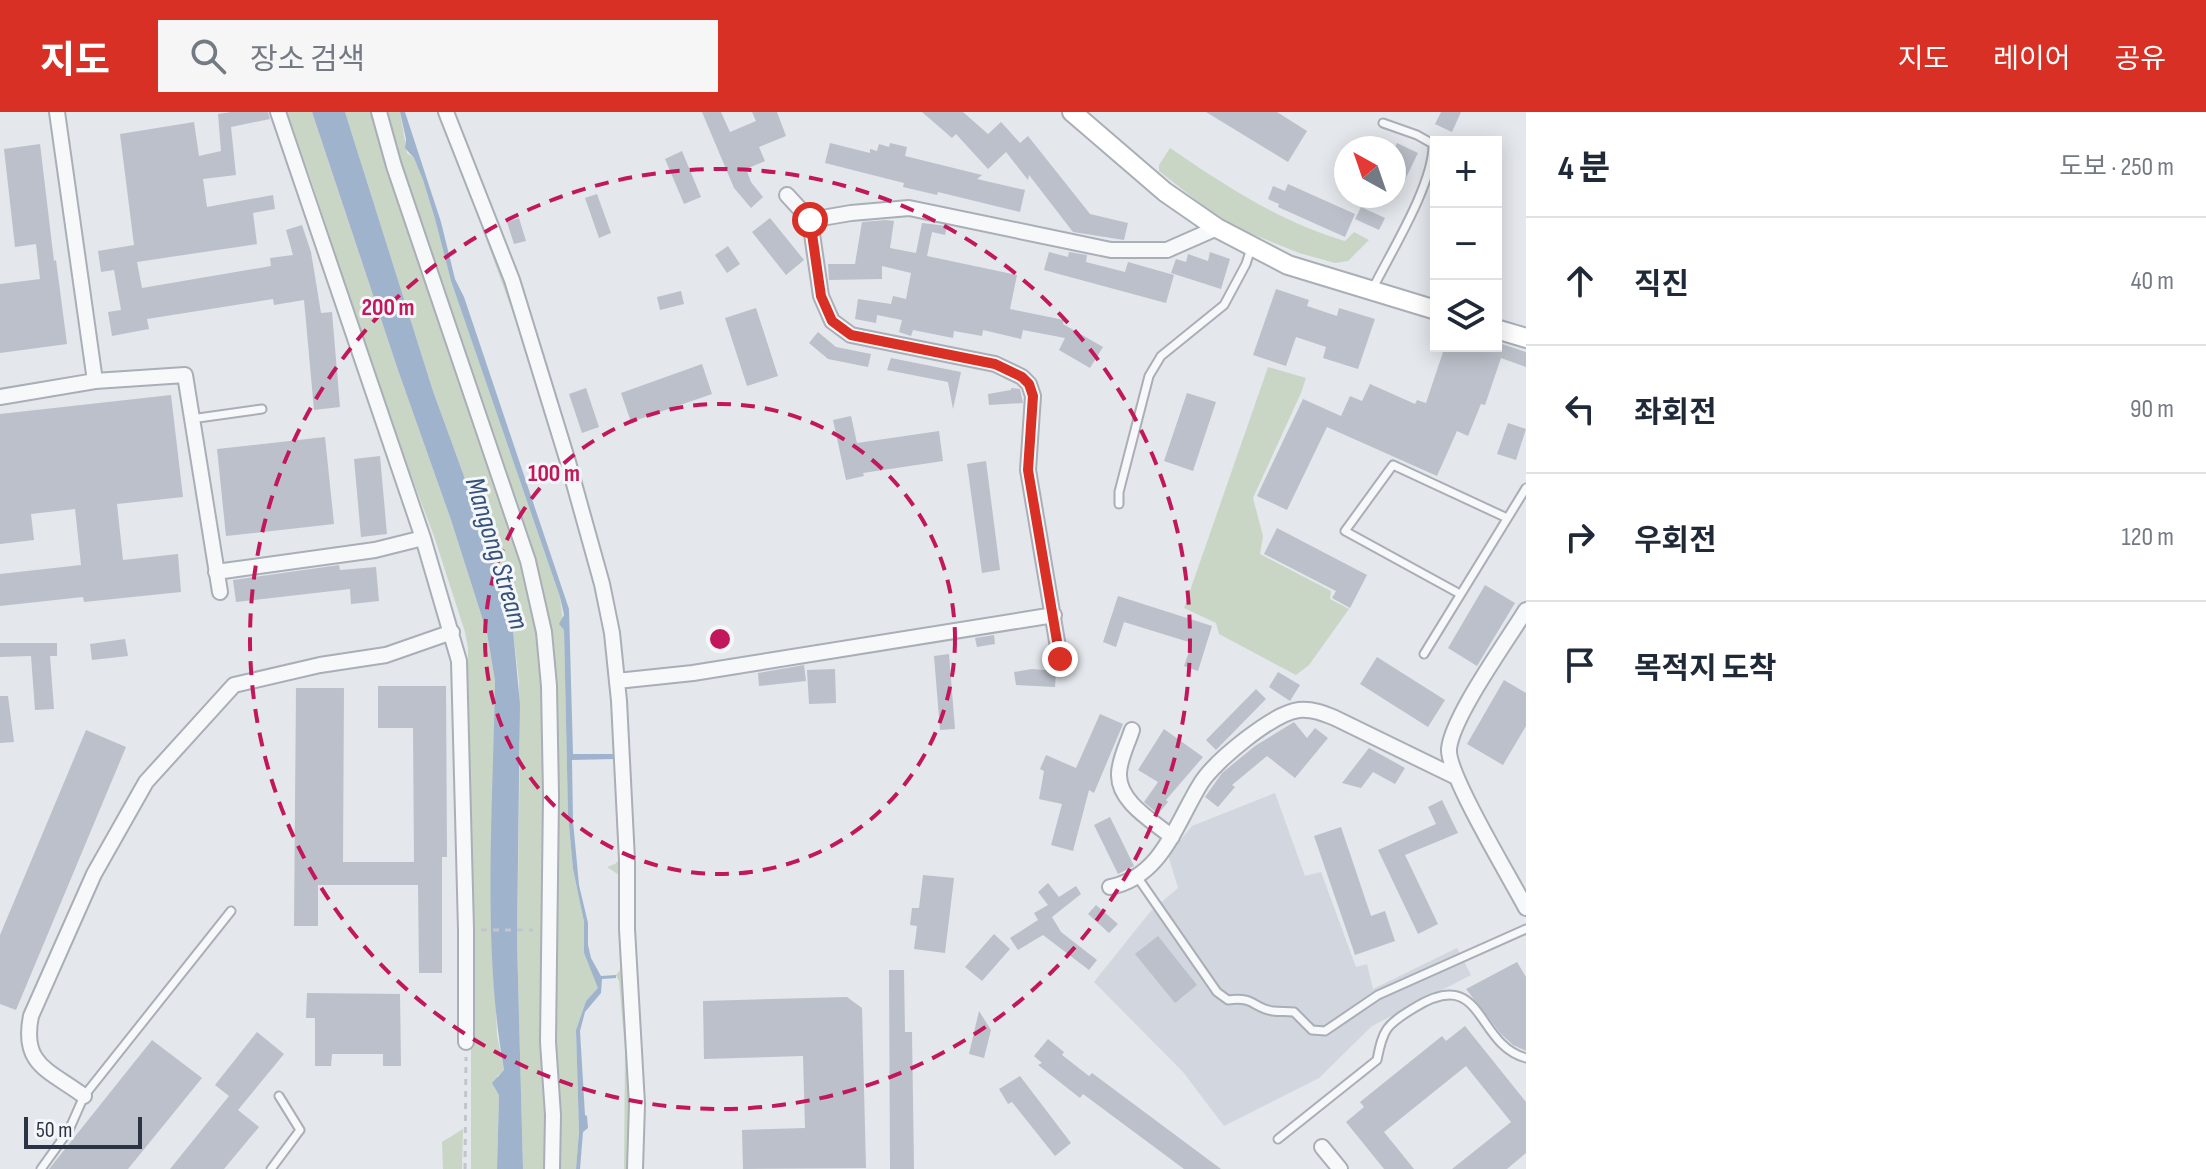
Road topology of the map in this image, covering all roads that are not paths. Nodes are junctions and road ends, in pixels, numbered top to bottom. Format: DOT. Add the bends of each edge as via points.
graph roads {
  1 [pos="57,112"];
  2 [pos="278,112"];
  3 [pos="379,112"];
  4 [pos="446,112"];
  5 [pos="1072,112"];
  6 [pos="1383,123"];
  7 [pos="787,195"];
  8 [pos="810,220"];
  9 [pos="1217,228"];
  10 [pos="1252,246"];
  11 [pos="1372,290"];
  12 [pos="1430,308"];
  13 [pos="1502,331"];
  14 [pos="1526,338"];
  15 [pos="95,381"];
  16 [pos="0,397"];
  17 [pos="262,409"];
  18 [pos="191,419"];
  19 [pos="1526,488"];
  20 [pos="1119,504"];
  21 [pos="1507,518"];
  22 [pos="423,538"];
  23 [pos="216,572"];
  24 [pos="220,592"];
  25 [pos="1460,594"];
  26 [pos="1526,610"];
  27 [pos="1054,615"];
  28 [pos="452,632"];
  29 [pos="1424,654"];
  30 [pos="1060,659"];
  31 [pos="617,681"];
  32 [pos="1132,730"];
  33 [pos="1456,777"];
  34 [pos="1172,837"];
  35 [pos="1138,878"];
  36 [pos="1110,887"];
  37 [pos="1526,908"];
  38 [pos="231,911"];
  39 [pos="1526,929"];
  40 [pos="466,1042"];
  41 [pos="1526,1058"];
  42 [pos="84,1096"];
  43 [pos="279,1096"];
  44 [pos="1278,1139"];
  45 [pos="1322,1147"];
  46 [pos="41,1169"];
  47 [pos="271,1169"];
  48 [pos="552,1169"];
  49 [pos="635,1169"];
  50 [pos="1340,1169"];
  1 -- 15 [label="street"];
  2 -- 22 [label="street"];
  3 -- 48 [label="street" via="528,561 544,632 549,686"];
  4 -- 31 [label="street" via="512,280 568,462 602,584"];
  5 -- 9 [label="street" via="1165,192"];
  6 -- 11 [label="lane" via="1433,144 1433,159"];
  7 -- 8 [label="street"];
  8 -- 9 [label="street" via="909,208 1111,250 1167,250"];
  8 -- 27 [label="street" via="821,296 832,321 851,335 995,364 1029,384 1033,396 1028,470"];
  9 -- 10 [label="street"];
  10 -- 11 [label="street" via="1288,265"];
  10 -- 20 [label="lane" via="1224,305 1161,356 1149,376"];
  11 -- 12 [label="street"];
  13 -- 14 [label="street"];
  15 -- 16 [label="street"];
  15 -- 18 [label="street" via="185,375"];
  17 -- 18 [label="lane"];
  18 -- 23 [label="street"];
  19 -- 21 [label="lane"];
  21 -- 25 [label="lane"];
  21 -- 25 [label="lane" via="1393,465 1345,531"];
  22 -- 23 [label="street" via="375,550"];
  22 -- 28 [label="street"];
  23 -- 24 [label="street"];
  25 -- 29 [label="lane"];
  26 -- 33 [label="street" via="1455,726 1449,751"];
  27 -- 30 [label="street"];
  27 -- 31 [label="street"];
  28 -- 40 [label="street" via="459,661"];
  28 -- 42 [label="street" via="386,655 234,685 146,782 94,874 31,1016 27,1037 37,1061"];
  31 -- 49 [label="street" via="635,1036"];
  32 -- 34 [label="street" via="1118,772 1121,787 1130,802"];
  33 -- 34 [label="street" via="1335,718 1295,710 1218,764 1201,782"];
  33 -- 37 [label="street"];
  34 -- 35 [label="street"];
  35 -- 36 [label="street"];
  35 -- 39 [label="lane" via="1217,992 1228,1000 1252,1000 1273,1011 1294,1012 1312,1030 1325,1031 1378,995"];
  38 -- 42 [label="lane"];
  41 -- 44 [label="lane" via="1513,1055 1467,1000 1449,993 1429,999 1392,1021 1382,1033 1377,1060"];
  42 -- 46 [label="lane" via="69,1130"];
  43 -- 47 [label="lane" via="300,1130"];
  45 -- 50 [label="street"];
}
